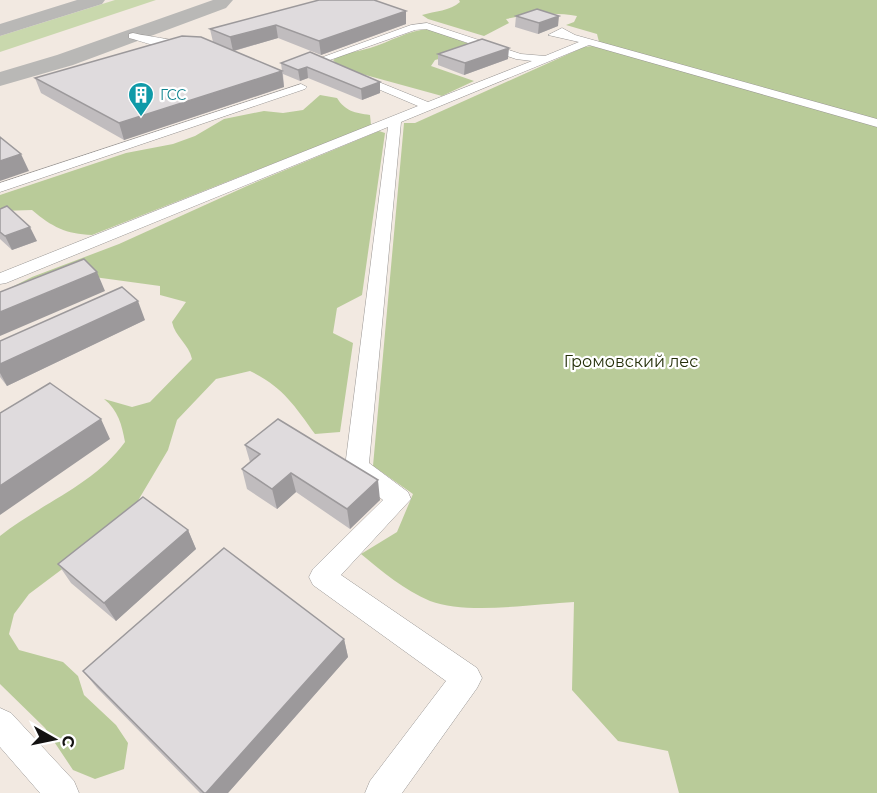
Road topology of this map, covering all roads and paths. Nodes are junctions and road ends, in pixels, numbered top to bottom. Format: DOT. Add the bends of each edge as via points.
graph roads {
  1 [pos="133,36"];
  2 [pos="569,36"];
  3 [pos="588,42"];
  4 [pos="198,44"];
  5 [pos="548,58"];
  6 [pos="334,69"];
  7 [pos="427,106"];
  8 [pos="395,119"];
  9 [pos="877,123"];
  10 [pos="0,188"];
  11 [pos="0,279"];
  12 [pos="0,724"];
  13 [pos="62,793"];
  14 [pos="382,793"];
  1 -- 4 [label="lane" via="174,45"];
  2 -- 3 [label="lane"];
  3 -- 5 [label="lane"];
  3 -- 9 [label="lane"];
  5 -- 6 [label="lane" via="520,57 423,26 317,61"];
  5 -- 7 [label="lane"];
  6 -- 7 [label="lane"];
  6 -- 10 [label="lane" via="286,81 301,87"];
  7 -- 8 [label="lane"];
  8 -- 11 [label="lane"];
  8 -- 14 [label="lane" via="357,467 399,498 322,577 467,678"];
  12 -- 13 [label="lane"];
}
